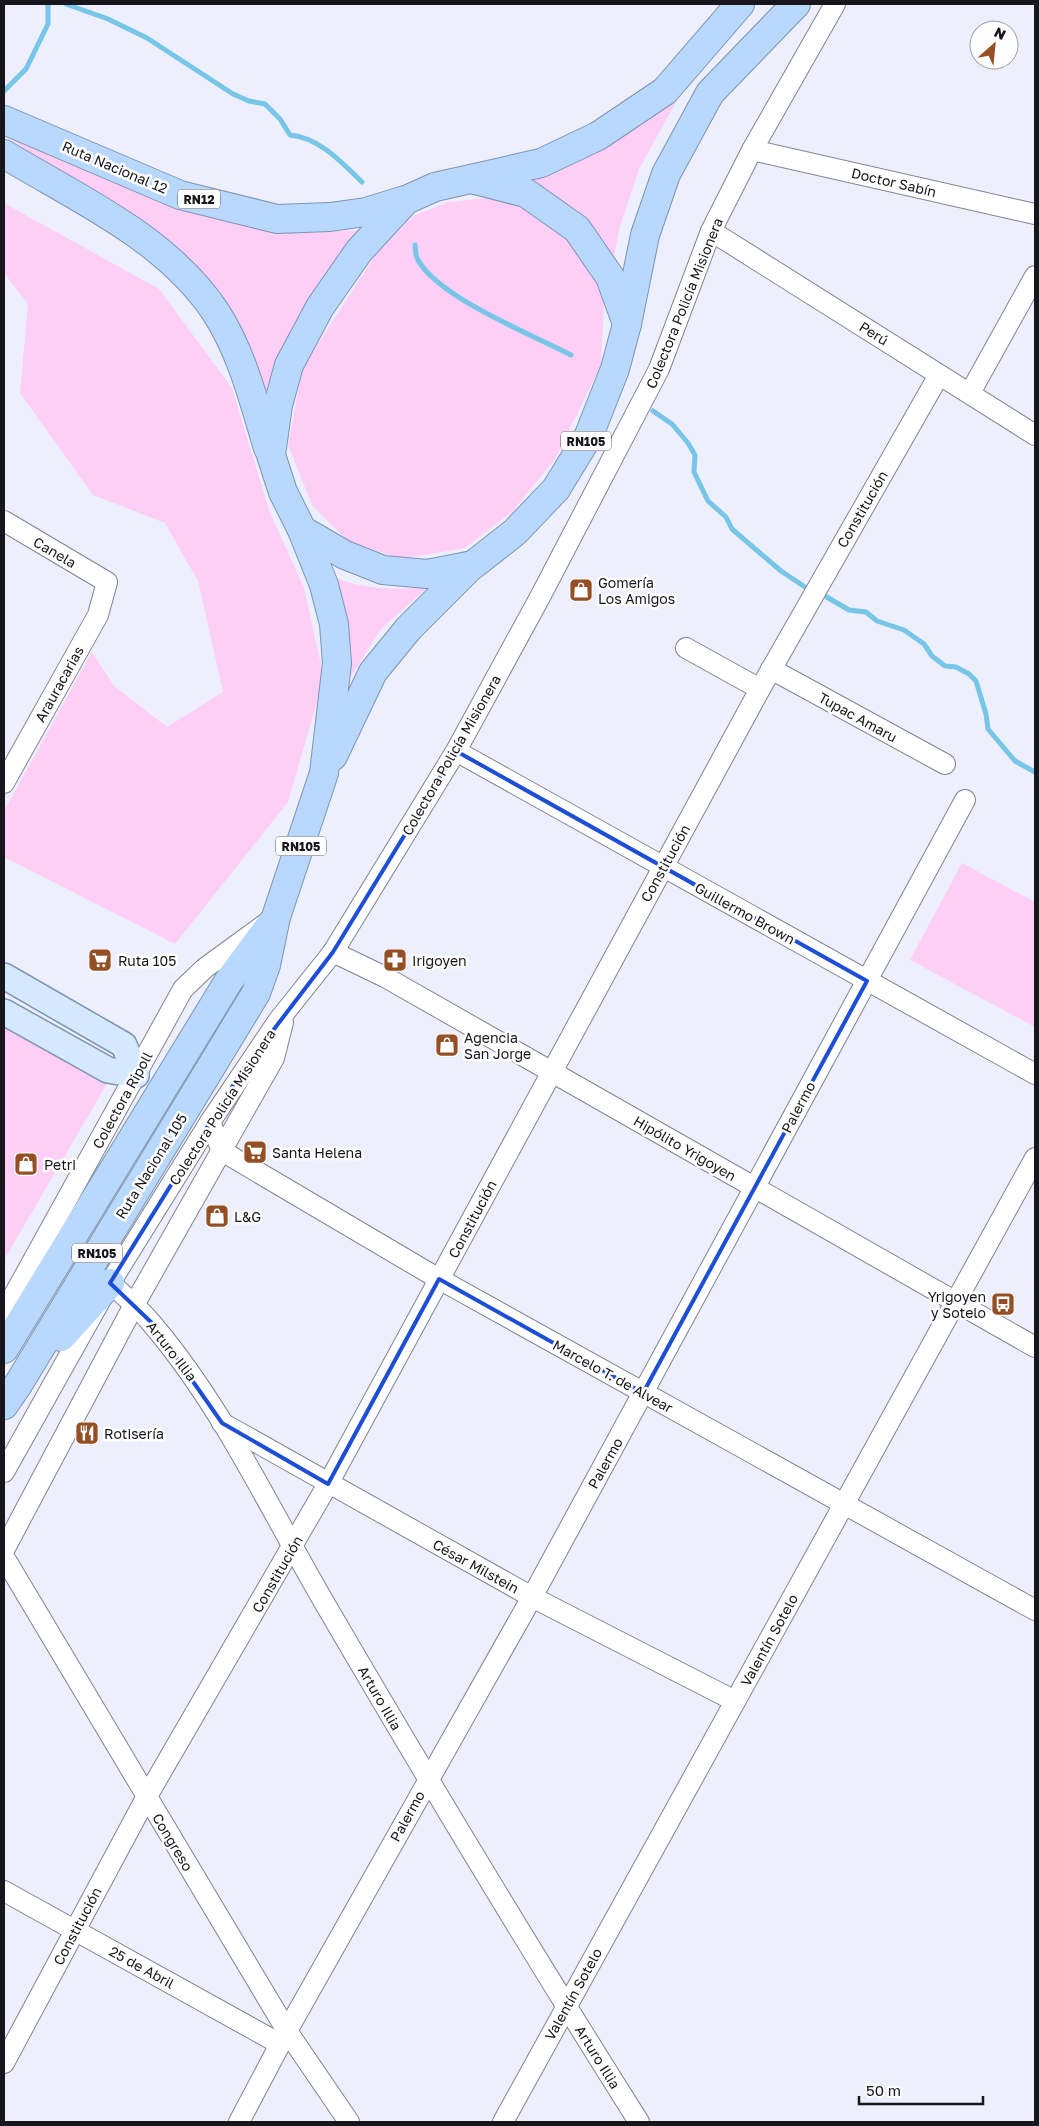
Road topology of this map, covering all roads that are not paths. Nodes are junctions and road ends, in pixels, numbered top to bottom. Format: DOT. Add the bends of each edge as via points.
graph roads {
  1 [pos="740,4"];
  2 [pos="796,4"];
  3 [pos="835,4"];
  4 [pos="4,120"];
  5 [pos="752,150"];
  6 [pos="4,154"];
  7 [pos="472,178"];
  8 [pos="406,200"];
  9 [pos="1035,214"];
  10 [pos="712,231"];
  11 [pos="1035,276"];
  12 [pos="627,324"];
  13 [pos="939,375"];
  14 [pos="970,393"];
  15 [pos="1035,436"];
  16 [pos="271,455"];
  17 [pos="4,521"];
  18 [pos="302,530"];
  19 [pos="472,564"];
  20 [pos="107,582"];
  21 [pos="686,648"];
  22 [pos="771,669"];
  23 [pos="760,689"];
  24 [pos="456,751"];
  25 [pos="945,764"];
  26 [pos="324,773"];
  27 [pos="4,783"];
  28 [pos="964,800"];
  29 [pos="662,868"];
  30 [pos="276,917"];
  31 [pos="333,952"];
  32 [pos="4,976"];
  33 [pos="867,980"];
  34 [pos="4,1012"];
  35 [pos="285,1012"];
  36 [pos="552,1072"];
  37 [pos="1035,1074"];
  38 [pos="136,1075"];
  39 [pos="161,1091"];
  40 [pos="186,1108"];
  41 [pos="210,1122"];
  42 [pos="222,1151"];
  43 [pos="1035,1158"];
  44 [pos="754,1187"];
  45 [pos="439,1279"];
  46 [pos="110,1283"];
  47 [pos="955,1302"];
  48 [pos="134,1305"];
  49 [pos="4,1313"];
  50 [pos="1035,1347"];
  51 [pos="4,1349"];
  52 [pos="19,1383"];
  53 [pos="643,1392"];
  54 [pos="4,1405"];
  55 [pos="222,1423"];
  56 [pos="4,1472"];
  57 [pos="328,1484"];
  58 [pos="846,1504"];
  59 [pos="292,1549"];
  60 [pos="4,1550"];
  61 [pos="4,1557"];
  62 [pos="532,1597"];
  63 [pos="1035,1610"];
  64 [pos="735,1701"];
  65 [pos="428,1778"];
  66 [pos="146,1798"];
  67 [pos="4,1891"];
  68 [pos="75,1929"];
  69 [pos="566,2007"];
  70 [pos="283,2037"];
  71 [pos="4,2063"];
  72 [pos="239,2122"];
  73 [pos="349,2122"];
  74 [pos="503,2122"];
  75 [pos="639,2122"];
  1 -- 7 [label="highway, RN105" via="665,91 598,136 541,163"];
  2 -- 12 [label="highway, RN105" via="710,93 666,174 644,234"];
  3 -- 5 [label="street, Colectora Policía Misionera"];
  4 -- 8 [label="highway, Ruta Nacional 12 / RN12" via="180,194 276,219 366,212"];
  5 -- 9 [label="street, Doctor Sabín"];
  5 -- 10 [label="street, Colectora Policía Misionera"];
  6 -- 16 [label="highway" via="113,218 176,264 215,311 240,360"];
  7 -- 8 [label="highway, RN105" via="435,187"];
  7 -- 12 [label="highway, RN105" via="526,193 577,229 610,277"];
  8 -- 16 [label="highway, RN105" via="358,251 320,308 289,365 278,405"];
  10 -- 13 [label="street, Perú"];
  10 -- 24 [label="street, Colectora Policía Misionera" via="659,369"];
  11 -- 14 [label="street"];
  12 -- 19 [label="highway, RN105" via="615,369 589,435 556,489 515,532"];
  13 -- 14 [label="street, Perú"];
  13 -- 22 [label="street, Constitución"];
  14 -- 15 [label="street, Perú"];
  16 -- 18 [label="highway, RN105" via="283,492"];
  17 -- 20 [label="street, Canela"];
  18 -- 19 [label="highway, RN105" via="345,555 383,570 427,574"];
  18 -- 26 [label="highway, Ruta Nacional 105 / RN105" via="324,585 334,624 337,663"];
  19 -- 26 [label="highway, RN105" via="409,628 373,672"];
  20 -- 27 [label="street, Arauracarias" via="98,615"];
  21 -- 23 [label="street"];
  22 -- 23 [label="street, Constitución"];
  22 -- 25 [label="street, Tupac Amaru"];
  23 -- 29 [label="street, Constitución"];
  24 -- 29 [label="street, Guillermo Brown"];
  24 -- 31 [label="street, Colectora Policía Misionera"];
  26 -- 30 [label="highway, Ruta Nacional 105 / RN105"];
  28 -- 33 [label="street, Palermo"];
  29 -- 33 [label="street, Guillermo Brown"];
  29 -- 36 [label="street, Constitución"];
  30 -- 38 [label="street, Colectora Ripoll" via="233,946 184,989"];
  30 -- 39 [label="highway, Ruta Nacional 105 / RN105" via="228,982"];
  30 -- 40 [label="highway, Ruta Nacional 105 / RN105" via="266,965 256,993"];
  31 -- 35 [label="street, Colectora Policía Misionera"];
  31 -- 36 [label="street, Hipólito Yrigoyen" via="385,977"];
  32 -- 38 [label="main road" via="124,1045"];
  33 -- 37 [label="street, Guillermo Brown"];
  33 -- 44 [label="street, Palermo"];
  34 -- 38 [label="main road" via="108,1070"];
  35 -- 41 [label="street, Colectora Policía Misionera"];
  35 -- 42 [label="street" via="274,1058"];
  36 -- 44 [label="street, Hipólito Yrigoyen"];
  36 -- 45 [label="street, Constitución"];
  38 -- 39 [label="street"];
  38 -- 49 [label="street, Colectora Ripoll"];
  39 -- 40 [label="street"];
  39 -- 51 [label="highway, Ruta Nacional 105 / RN105"];
  40 -- 41 [label="street"];
  40 -- 52 [label="highway, Ruta Nacional 105 / RN105"];
  41 -- 42 [label="street"];
  41 -- 46 [label="street, Colectora Policía Misionera"];
  42 -- 45 [label="street, Marcelo T. de Alvear"];
  42 -- 48 [label="street"];
  43 -- 47 [label="street, Valentín Sotelo"];
  44 -- 47 [label="street, Hipólito Yrigoyen"];
  44 -- 53 [label="street, Palermo"];
  45 -- 53 [label="street, Marcelo T. de Alvear"];
  45 -- 57 [label="street, Constitución"];
  46 -- 48 [label="street, Arturo Illia"];
  46 -- 52 [label="highway"];
  46 -- 56 [label="street, Colectora Policía Misionera"];
  47 -- 50 [label="street, Hipólito Yrigoyen"];
  47 -- 58 [label="street, Valentín Sotelo"];
  48 -- 55 [label="street, Arturo Illia" via="189,1371"];
  48 -- 60 [label="street"];
  52 -- 54 [label="highway, Ruta Nacional 105 / RN105"];
  53 -- 58 [label="street, Marcelo T. de Alvear"];
  53 -- 62 [label="street, Palermo"];
  55 -- 57 [label="street, César Milstein"];
  55 -- 59 [label="street, Arturo Illia"];
  57 -- 59 [label="street, Constitución"];
  57 -- 62 [label="street, César Milstein"];
  58 -- 63 [label="street, Marcelo T. de Alvear"];
  58 -- 64 [label="street, Valentín Sotelo"];
  59 -- 65 [label="street, Arturo Illia"];
  59 -- 66 [label="street, Constitución"];
  61 -- 66 [label="street, Congreso"];
  62 -- 64 [label="street, César Milstein"];
  62 -- 65 [label="street, Palermo"];
  64 -- 69 [label="street, Valentín Sotelo"];
  65 -- 69 [label="street, Arturo Illia"];
  65 -- 70 [label="street, Palermo"];
  66 -- 68 [label="street, Constitución"];
  66 -- 70 [label="street, Congreso"];
  67 -- 68 [label="street, 25 de Abril"];
  68 -- 70 [label="street, 25 de Abril"];
  68 -- 71 [label="street, Constitución"];
  69 -- 74 [label="street, Valentín Sotelo"];
  69 -- 75 [label="street, Arturo Illia"];
  70 -- 72 [label="street, Palermo"];
  70 -- 73 [label="street, Congreso"];
}
